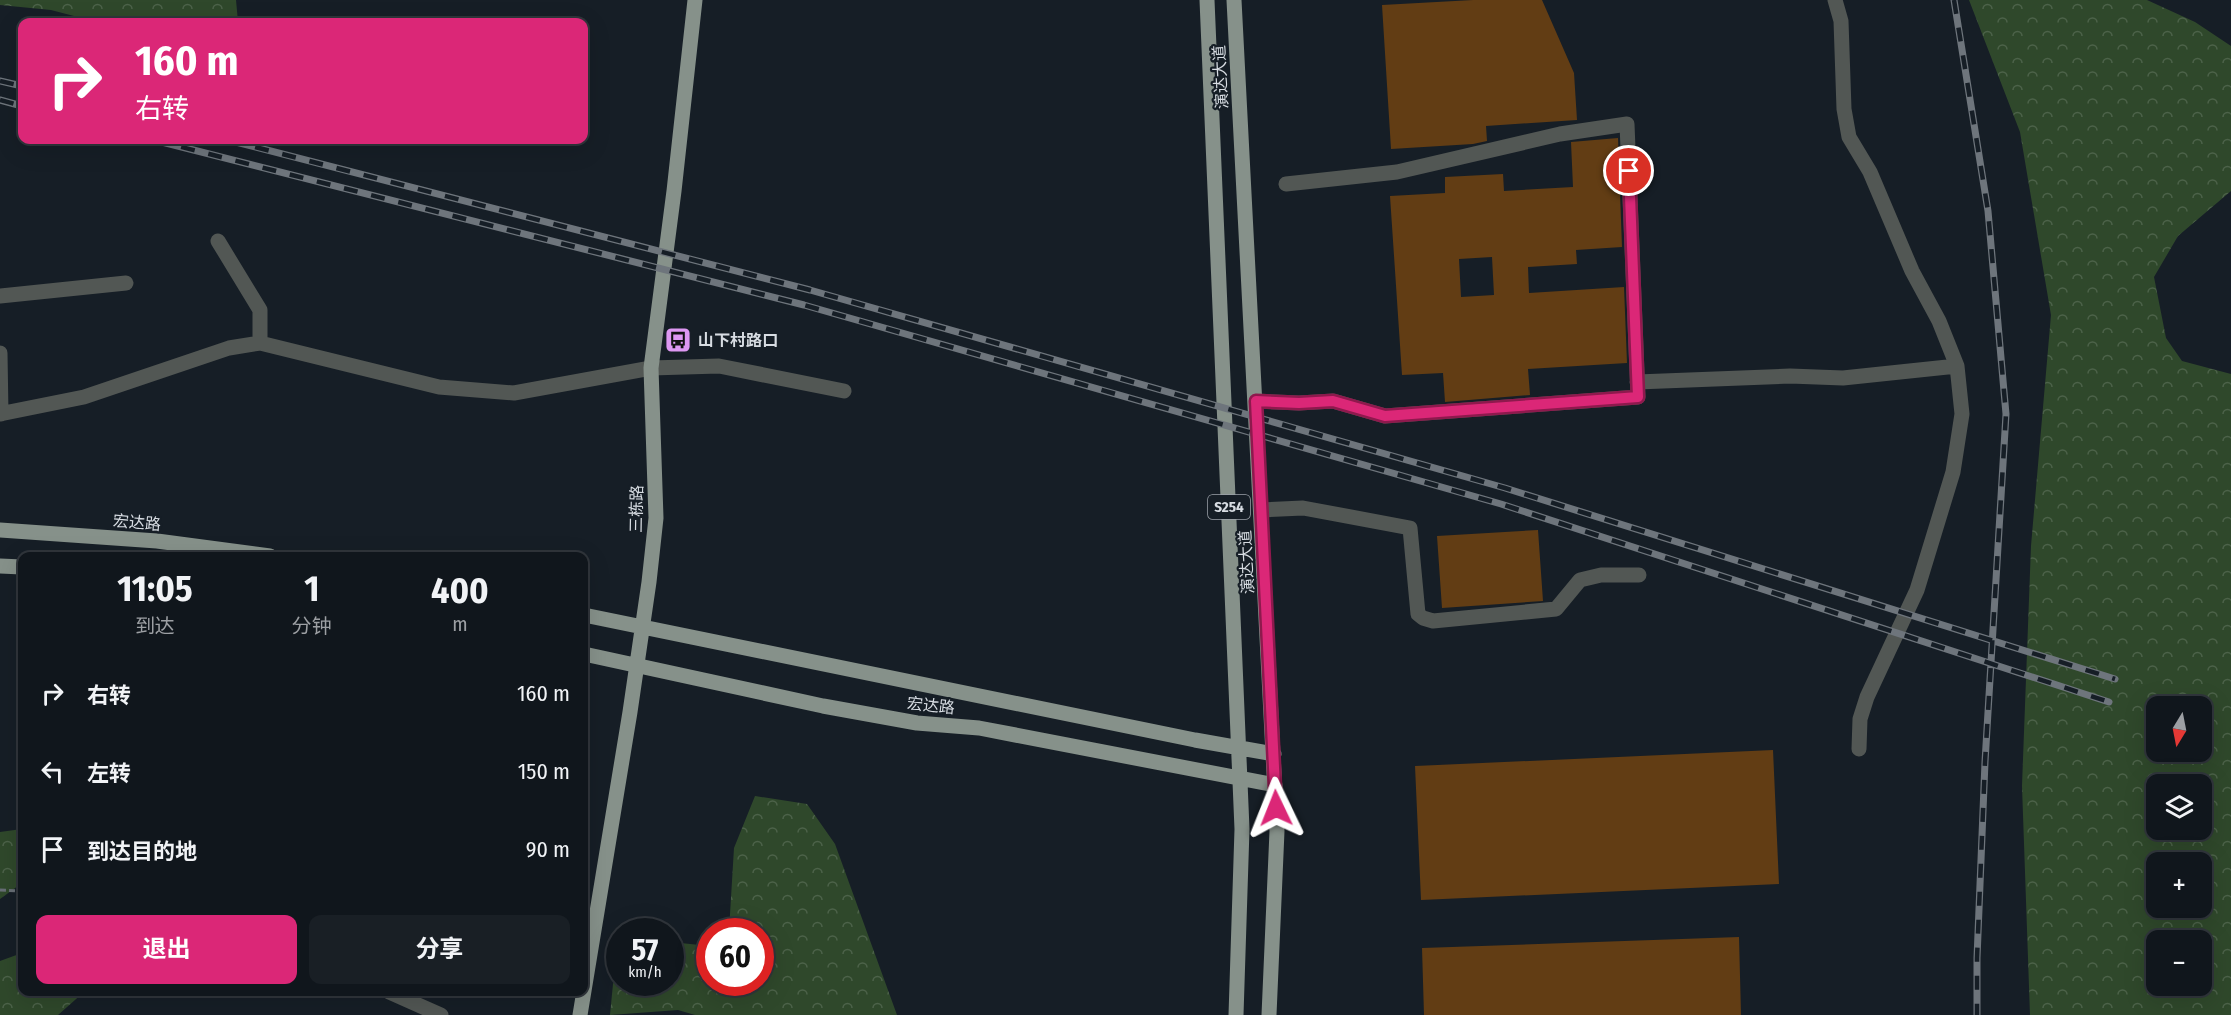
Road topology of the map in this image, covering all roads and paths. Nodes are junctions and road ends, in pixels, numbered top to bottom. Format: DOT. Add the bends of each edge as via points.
graph roads {
  1 [pos="694,0"];
  2 [pos="1207,0"];
  3 [pos="1234,0"];
  4 [pos="1835,0"];
  5 [pos="1286,184"];
  6 [pos="218,241"];
  7 [pos="126,283"];
  8 [pos="0,296"];
  9 [pos="260,343"];
  10 [pos="0,353"];
  11 [pos="1957,366"];
  12 [pos="651,368"];
  13 [pos="1637,382"];
  14 [pos="844,391"];
  15 [pos="1256,401"];
  16 [pos="1,414"];
  17 [pos="1262,510"];
  18 [pos="0,530"];
  19 [pos="238,552"];
  20 [pos="0,566"];
  21 [pos="18,567"];
  22 [pos="1639,575"];
  23 [pos="588,616"];
  24 [pos="642,627"];
  25 [pos="588,655"];
  26 [pos="637,666"];
  27 [pos="1239,748"];
  28 [pos="1859,749"];
  29 [pos="1274,754"];
  30 [pos="1240,779"];
  31 [pos="1275,785"];
  32 [pos="0,890"];
  33 [pos="18,891"];
  34 [pos="588,966"];
  35 [pos="398,996"];
  36 [pos="583,996"];
  37 [pos="441,1015"];
  38 [pos="580,1015"];
  39 [pos="1236,1015"];
  40 [pos="1269,1015"];
  1 -- 12 [label="main road, 三栋路"];
  2 -- 27 [label="main road, 演达大道 / S254"];
  3 -- 15 [label="main road, 演达大道 / S254"];
  4 -- 11 [label="street" via="1841,21 1844,109 1849,137 1870,172"];
  5 -- 13 [label="street" via="1396,172 1560,134 1627,124"];
  6 -- 9 [label="street" via="260,310"];
  7 -- 8 [label="street"];
  9 -- 12 [label="street" via="439,387 514,393"];
  9 -- 16 [label="street" via="229,348 84,397"];
  10 -- 16 [label="street"];
  11 -- 13 [label="street" via="1843,378 1790,376"];
  11 -- 28 [label="street" via="1962,414 1953,472 1917,590 1867,697 1860,719"];
  12 -- 14 [label="street" via="719,366"];
  12 -- 24 [label="main road, 三栋路" via="656,518"];
  13 -- 15 [label="street" via="1638,397 1385,416 1333,401"];
  15 -- 17 [label="main road, 演达大道 / S254"];
  17 -- 22 [label="street" via="1303,508 1410,528 1418,614 1432,621 1556,609 1580,580 1601,575"];
  17 -- 29 [label="main road, 演达大道 / S254"];
  18 -- 19 [label="main road, 宏达路"];
  20 -- 21 [label="main road"];
  23 -- 24 [label="main road, 宏达路"];
  24 -- 26 [label="main road, 三栋路"];
  24 -- 27 [label="main road, 宏达路"];
  25 -- 26 [label="main road, 宏达路"];
  26 -- 30 [label="main road, 宏达路" via="893,719 979,728"];
  26 -- 34 [label="main road, 三栋路"];
  27 -- 29 [label="main road, 宏达路"];
  27 -- 30 [label="main road, 演达大道 / S254"];
  29 -- 31 [label="main road, 演达大道 / S254"];
  30 -- 31 [label="main road, 宏达路"];
  30 -- 39 [label="main road, 演达大道 / S254"];
  31 -- 40 [label="main road, 演达大道 / S254" via="1277,831"];
  32 -- 33 [label="path"];
  35 -- 37 [label="street"];
  36 -- 38 [label="main road, 三栋路"];
}
